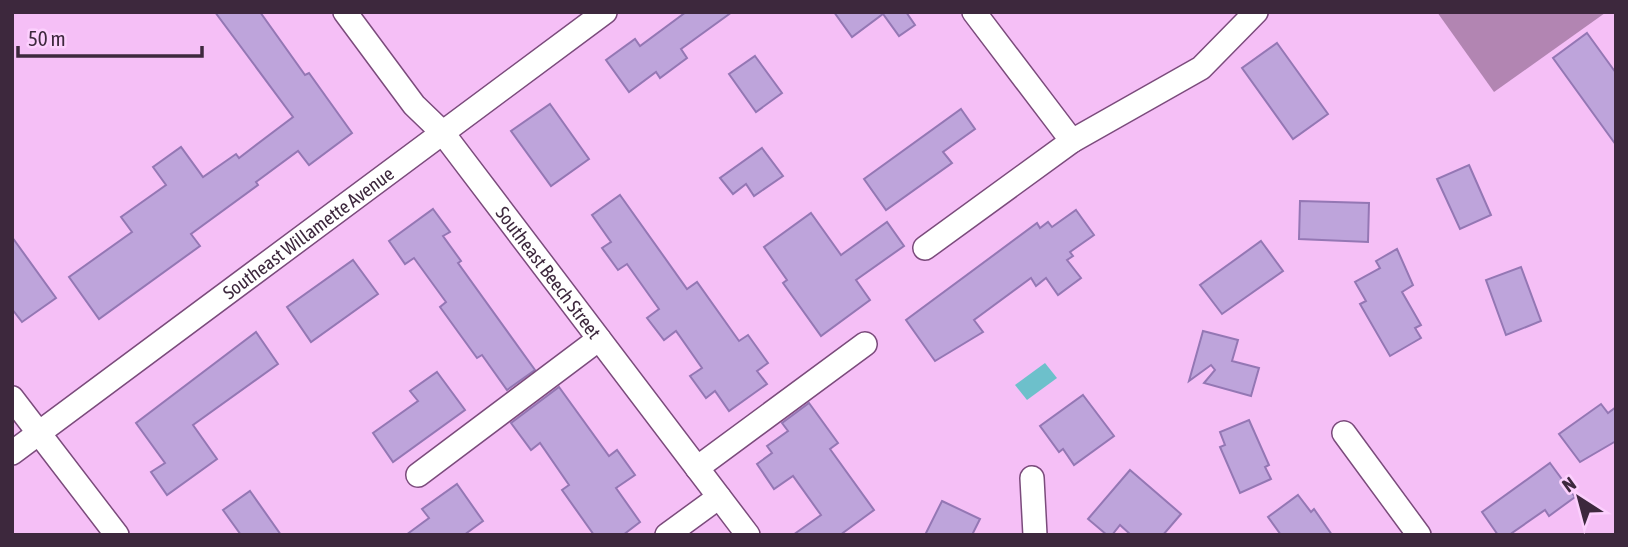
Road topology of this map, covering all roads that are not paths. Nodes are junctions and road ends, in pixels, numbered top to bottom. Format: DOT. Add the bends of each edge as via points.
graph roads {
  1 [pos="345,12"];
  2 [pos="605,12"];
  3 [pos="974,12"];
  4 [pos="1256,12"];
  5 [pos="442,132"];
  6 [pos="1072,141"];
  7 [pos="925,248"];
  8 [pos="599,339"];
  9 [pos="865,344"];
  10 [pos="12,398"];
  11 [pos="1344,433"];
  12 [pos="39,434"];
  13 [pos="12,453"];
  14 [pos="697,468"];
  15 [pos="418,475"];
  16 [pos="1032,478"];
  17 [pos="719,496"];
  18 [pos="117,535"];
  19 [pos="667,535"];
  20 [pos="748,535"];
  21 [pos="1035,535"];
  22 [pos="1419,535"];
  1 -- 5 [label="street, Southeast Beech Street" via="414,105"];
  2 -- 5 [label="street, Southeast Willamette Avenue"];
  3 -- 6 [label="street"];
  4 -- 6 [label="street" via="1200,68"];
  5 -- 8 [label="street, Southeast Beech Street"];
  5 -- 12 [label="street, Southeast Willamette Avenue"];
  6 -- 7 [label="street"];
  8 -- 14 [label="street, Southeast Beech Street"];
  8 -- 15 [label="street"];
  9 -- 14 [label="street"];
  10 -- 12 [label="street"];
  11 -- 22 [label="street"];
  12 -- 13 [label="street, Southeast Willamette Avenue"];
  12 -- 18 [label="street"];
  14 -- 17 [label="street, Southeast Beech Street"];
  16 -- 21 [label="street"];
  17 -- 19 [label="street"];
  17 -- 20 [label="street, Southeast Beech Street"];
}
